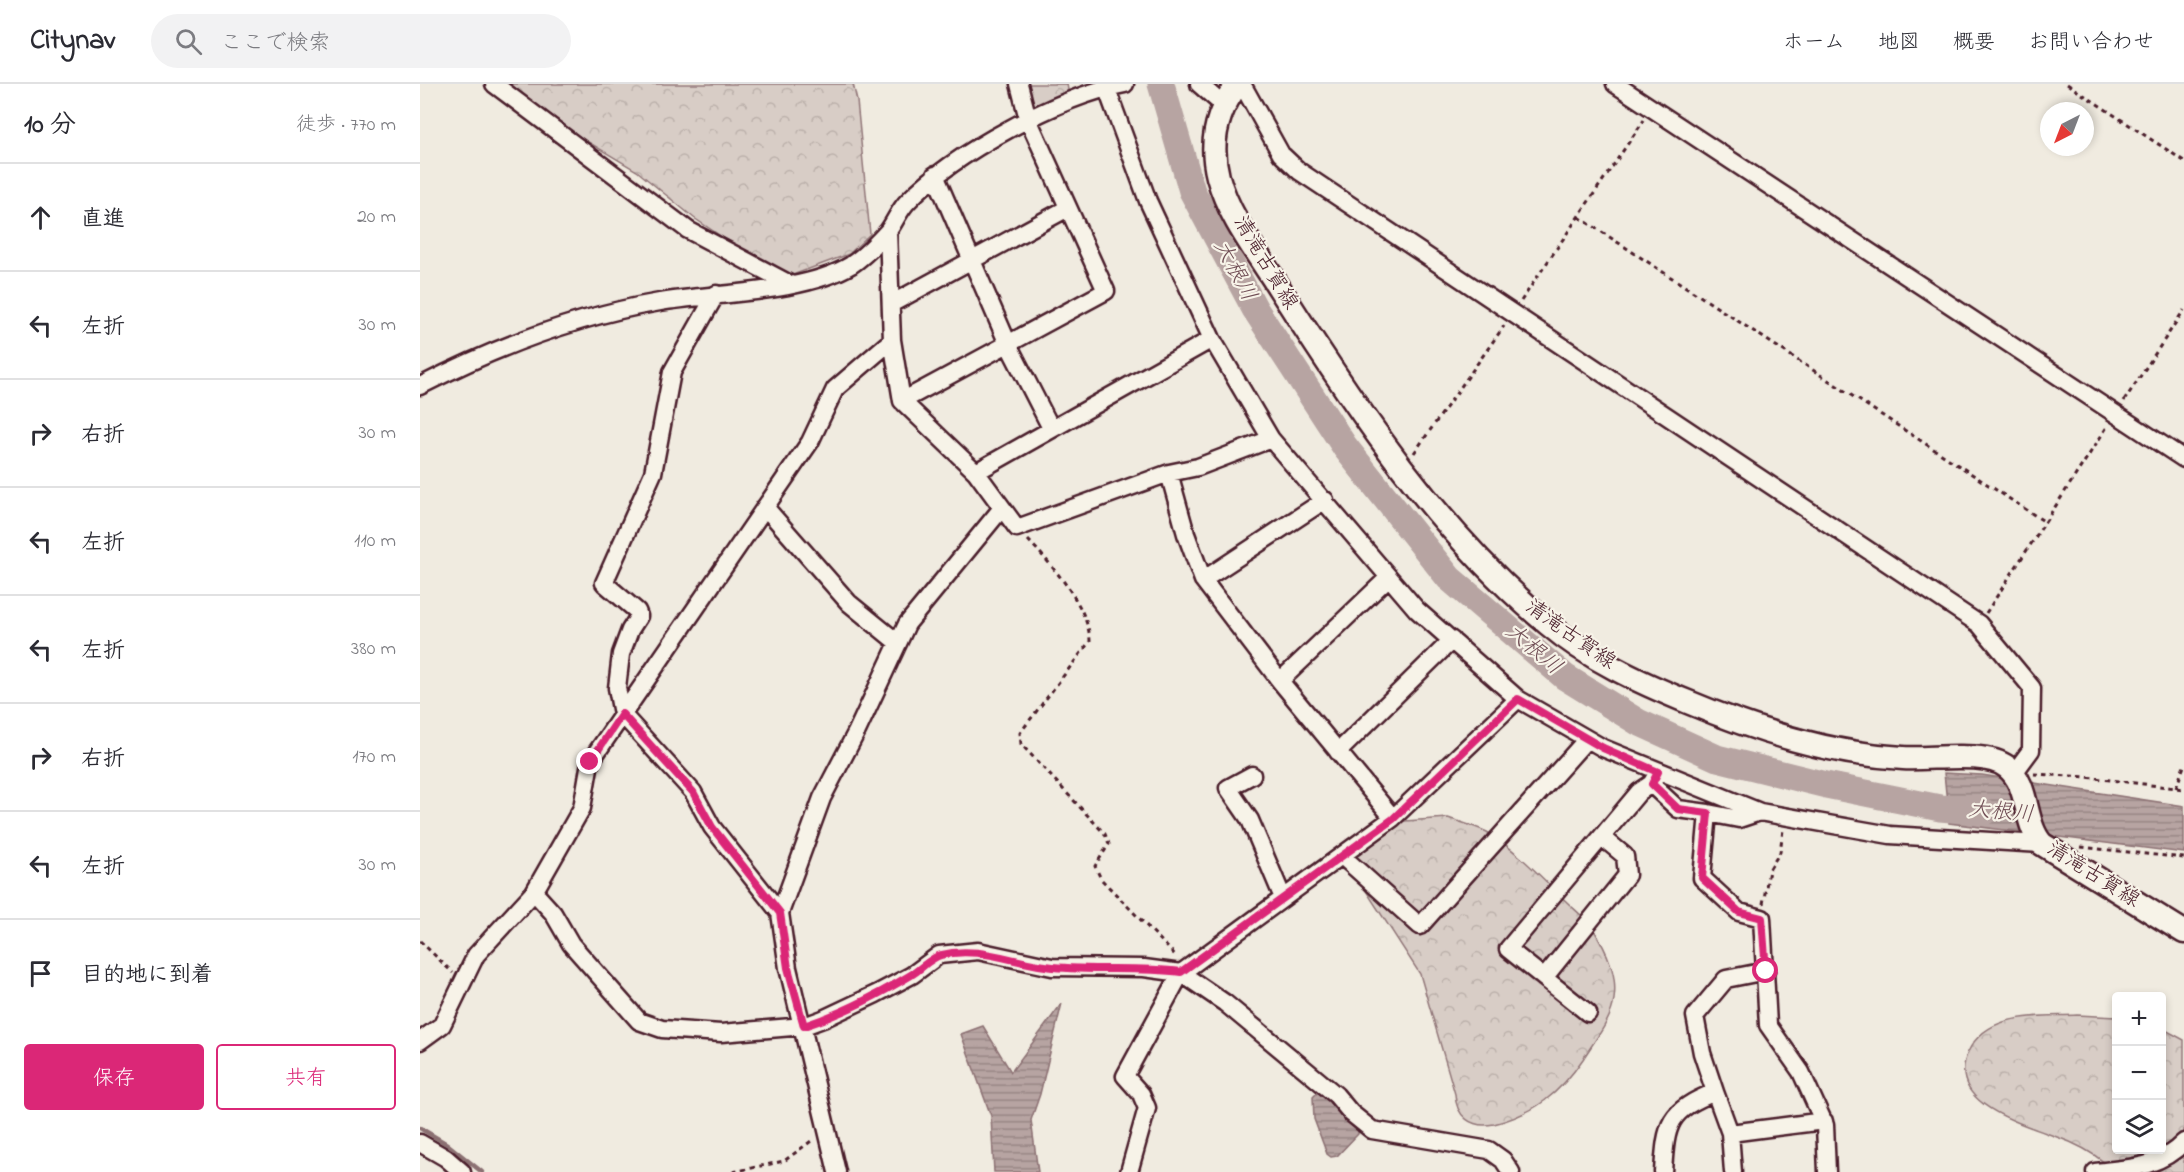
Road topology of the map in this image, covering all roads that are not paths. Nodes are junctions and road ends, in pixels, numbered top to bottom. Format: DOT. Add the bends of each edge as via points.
graph roads {
  1 [pos="494,84"];
  2 [pos="1019,84"];
  3 [pos="1198,84"];
  4 [pos="1240,84"];
  5 [pos="1615,84"];
  6 [pos="1113,86"];
  7 [pos="1223,105"];
  8 [pos="1028,119"];
  9 [pos="935,175"];
  10 [pos="1068,208"];
  11 [pos="888,231"];
  12 [pos="972,260"];
  13 [pos="790,284"];
  14 [pos="716,294"];
  15 [pos="891,304"];
  16 [pos="1212,339"];
  17 [pos="892,340"];
  18 [pos="1008,344"];
  19 [pos="420,386"];
  20 [pos="902,401"];
  21 [pos="1051,428"];
  22 [pos="1271,438"];
  23 [pos="2184,459"];
  24 [pos="976,472"];
  25 [pos="1169,473"];
  26 [pos="1324,500"];
  27 [pos="765,507"];
  28 [pos="1002,508"];
  29 [pos="1389,577"];
  30 [pos="1203,580"];
  31 [pos="1452,640"];
  32 [pos="898,643"];
  33 [pos="1280,681"];
  34 [pos="1518,699"];
  35 [pos="622,714"];
  36 [pos="1587,739"];
  37 [pos="1338,753"];
  38 [pos="1252,775"];
  39 [pos="2016,777"];
  40 [pos="1655,778"];
  41 [pos="1760,812"];
  42 [pos="1708,813"];
  43 [pos="1393,819"];
  44 [pos="1602,837"];
  45 [pos="2038,840"];
  46 [pos="1343,857"];
  47 [pos="534,892"];
  48 [pos="1284,898"];
  49 [pos="780,913"];
  50 [pos="2184,932"];
  51 [pos="1766,971"];
  52 [pos="1181,972"];
  53 [pos="1544,978"];
  54 [pos="1588,1013"];
  55 [pos="804,1026"];
  56 [pos="420,1041"];
  57 [pos="1715,1092"];
  58 [pos="1824,1121"];
  59 [pos="1730,1133"];
  60 [pos="2184,1142"];
  61 [pos="420,1143"];
  62 [pos="2104,1171"];
  63 [pos="462,1172"];
  64 [pos="837,1172"];
  65 [pos="1129,1172"];
  66 [pos="1511,1172"];
  67 [pos="1663,1172"];
  68 [pos="1733,1172"];
  69 [pos="1827,1172"];
  1 -- 13 [label="street" via="688,230"];
  2 -- 8 [label="street"];
  3 -- 7 [label="street"];
  4 -- 7 [label="main road, 清滝古賀線"];
  4 -- 39 [label="street" via="1281,154 1299,171 1979,624 2032,688 2031,750"];
  5 -- 23 [label="street"];
  6 -- 8 [label="street"];
  6 -- 16 [label="street" via="1148,201"];
  7 -- 39 [label="main road, 清滝古賀線" via="1217,122 1215,159 1226,198 1244,232 1402,469 1519,599 1558,632 1617,670 1704,709 1799,741 1851,753 1997,760"];
  8 -- 9 [label="street"];
  8 -- 10 [label="street"];
  9 -- 11 [label="street" via="906,203"];
  9 -- 12 [label="street"];
  10 -- 12 [label="street"];
  10 -- 18 [label="street" via="1106,291"];
  11 -- 13 [label="street" via="852,264 831,274"];
  11 -- 15 [label="street"];
  12 -- 15 [label="street"];
  12 -- 18 [label="street"];
  13 -- 14 [label="street"];
  14 -- 19 [label="street" via="658,302 579,321 470,362"];
  14 -- 35 [label="street" via="672,372 653,473 604,583 639,616 621,654 617,688"];
  15 -- 17 [label="street"];
  16 -- 21 [label="street"];
  16 -- 22 [label="street"];
  17 -- 20 [label="street"];
  17 -- 27 [label="street" via="835,389 810,442"];
  18 -- 20 [label="street"];
  18 -- 21 [label="street"];
  20 -- 24 [label="street"];
  21 -- 24 [label="street"];
  22 -- 25 [label="street" via="1198,467"];
  22 -- 26 [label="street"];
  24 -- 28 [label="street"];
  25 -- 28 [label="street" via="1017,528"];
  25 -- 30 [label="street"];
  26 -- 29 [label="street"];
  26 -- 30 [label="street"];
  27 -- 32 [label="street" via="849,603"];
  27 -- 35 [label="street"];
  28 -- 32 [label="street" via="907,624"];
  29 -- 31 [label="street" via="1417,610"];
  29 -- 33 [label="street"];
  30 -- 33 [label="street"];
  31 -- 34 [label="street"];
  31 -- 37 [label="street"];
  32 -- 49 [label="street" via="822,798"];
  33 -- 37 [label="street"];
  34 -- 36 [label="street"];
  34 -- 43 [label="street"];
  35 -- 47 [label="street" via="590,762 582,808"];
  35 -- 49 [label="street" via="693,792 712,827"];
  36 -- 40 [label="street"];
  36 -- 46 [label="street" via="1420,926"];
  37 -- 43 [label="street"];
  38 -- 48 [label="street" via="1228,788 1250,820"];
  39 -- 45 [label="main road, 清滝古賀線"];
  40 -- 41 [label="street"];
  40 -- 42 [label="street" via="1678,809"];
  40 -- 44 [label="street"];
  41 -- 42 [label="street" via="1739,819"];
  41 -- 45 [label="street" via="1890,835"];
  42 -- 51 [label="street" via="1702,878 1739,912 1762,918"];
  43 -- 46 [label="street"];
  44 -- 53 [label="street" via="1625,856 1627,875"];
  44 -- 53 [label="street" via="1508,949"];
  45 -- 50 [label="main road, 清滝古賀線"];
  46 -- 48 [label="street"];
  47 -- 55 [label="street" via="553,913 571,944 639,1021 662,1029 721,1033"];
  47 -- 56 [label="street" via="476,955 442,1025"];
  48 -- 52 [label="street"];
  49 -- 55 [label="street" via="788,968"];
  51 -- 57 [label="street" via="1726,980 1695,1016"];
  51 -- 58 [label="street" via="1768,1024 1801,1072"];
  52 -- 55 [label="street" via="1052,967 978,951 939,955 885,989"];
  52 -- 65 [label="street" via="1125,1076 1147,1108"];
  52 -- 66 [label="street" via="1260,1031 1372,1130 1489,1150"];
  53 -- 54 [label="street"];
  55 -- 64 [label="street"];
  57 -- 59 [label="street"];
  57 -- 67 [label="street" via="1677,1112 1665,1143"];
  58 -- 59 [label="street"];
  58 -- 69 [label="street"];
  59 -- 68 [label="street"];
  60 -- 62 [label="street" via="2171,1155 2148,1164"];
  61 -- 63 [label="street"];
}
